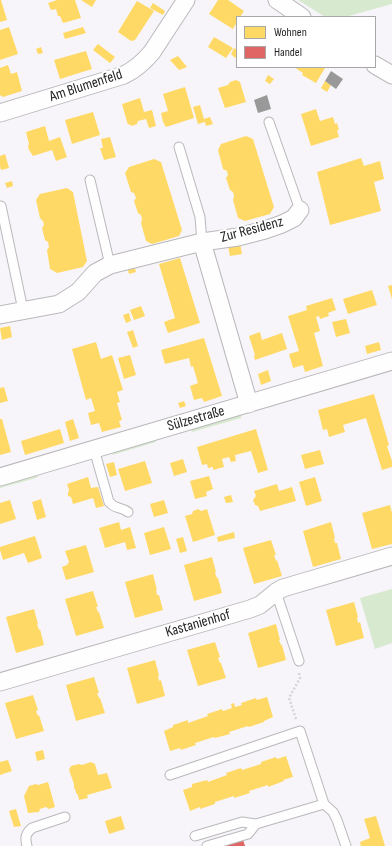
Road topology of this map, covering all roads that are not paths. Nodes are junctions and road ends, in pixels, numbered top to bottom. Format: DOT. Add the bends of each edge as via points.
graph roads {
  1 [pos="186,0"];
  2 [pos="277,0"];
  3 [pos="301,16"];
  4 [pos="376,65"];
  5 [pos="392,75"];
  6 [pos="0,113"];
  7 [pos="270,122"];
  8 [pos="179,147"];
  9 [pos="90,180"];
  10 [pos="1,206"];
  11 [pos="300,210"];
  12 [pos="202,242"];
  13 [pos="110,265"];
  14 [pos="23,310"];
  15 [pos="0,315"];
  16 [pos="392,361"];
  17 [pos="249,404"];
  18 [pos="94,449"];
  19 [pos="0,477"];
  20 [pos="128,512"];
  21 [pos="392,556"];
  22 [pos="276,592"];
  23 [pos="298,661"];
  24 [pos="0,682"];
  25 [pos="170,775"];
  26 [pos="324,804"];
  27 [pos="64,817"];
  28 [pos="256,824"];
  29 [pos="195,836"];
  30 [pos="27,846"];
  31 [pos="207,846"];
  32 [pos="346,846"];
  1 -- 6 [label="street, Am Blumenfeld" via="146,59 124,76"];
  2 -- 3 [label="street"];
  4 -- 5 [label="street"];
  7 -- 11 [label="lane, Zur Residenz"];
  8 -- 12 [label="lane, Zur Residenz" via="200,217"];
  9 -- 13 [label="lane"];
  10 -- 14 [label="lane"];
  11 -- 12 [label="street, Zur Residenz" via="294,218 282,224 238,237"];
  12 -- 13 [label="street, Zur Residenz"];
  12 -- 17 [label="street, Zur Residenz"];
  13 -- 14 [label="street, Zur Residenz" via="95,273 78,292 59,304"];
  14 -- 15 [label="street, Zur Residenz"];
  16 -- 17 [label="street, Sülzestraße"];
  17 -- 18 [label="street, Sülzestraße"];
  18 -- 19 [label="street, Sülzestraße"];
  18 -- 20 [label="lane" via="109,502"];
  21 -- 22 [label="street, Kastanienhof"];
  22 -- 23 [label="lane"];
  22 -- 24 [label="street, Kastanienhof" via="260,605 250,609"];
  25 -- 26 [label="lane" via="300,731"];
  26 -- 28 [label="lane"];
  26 -- 32 [label="lane" via="333,812"];
  27 -- 30 [label="lane" via="32,828 25,836"];
  28 -- 29 [label="lane" via="242,822"];
  28 -- 31 [label="lane" via="248,834"];
}
